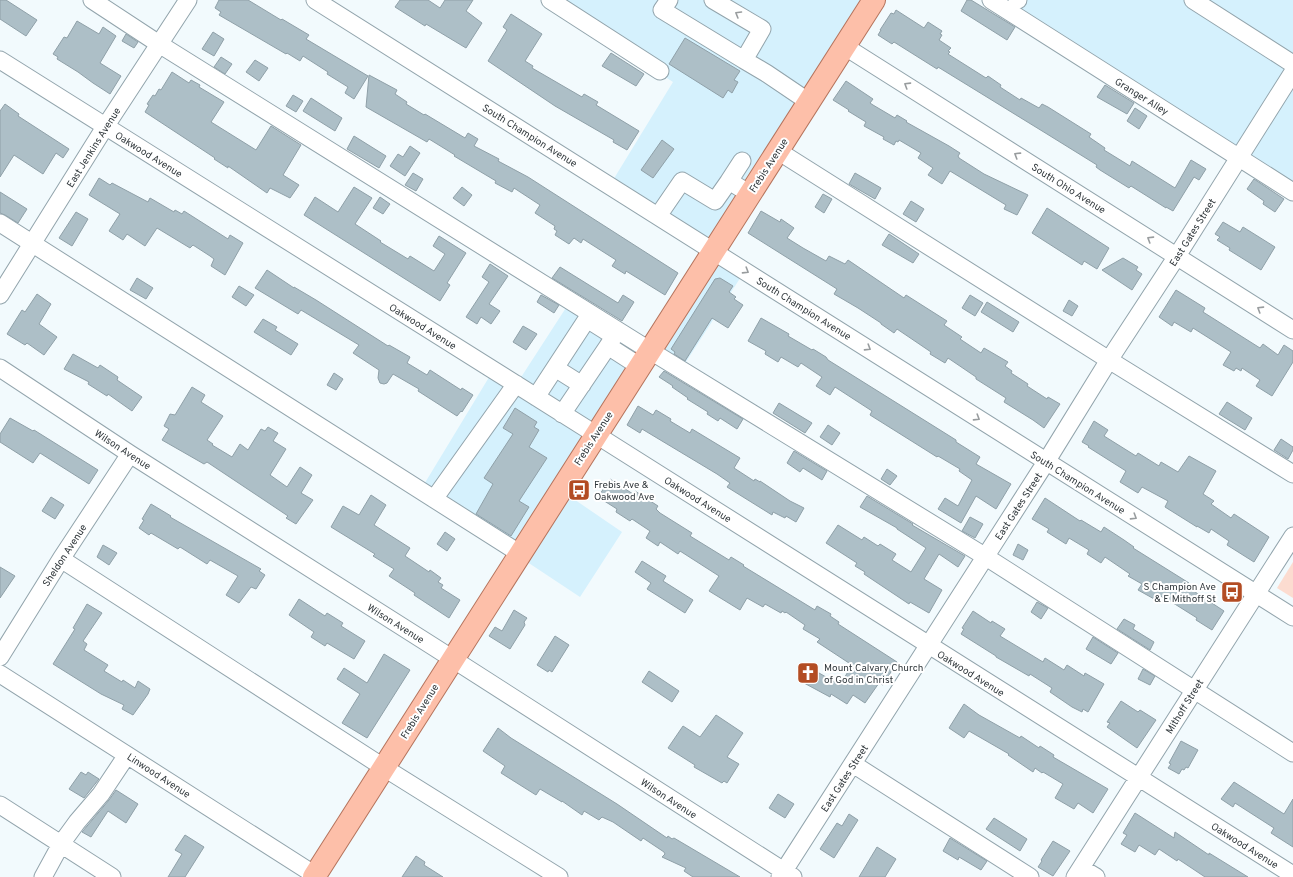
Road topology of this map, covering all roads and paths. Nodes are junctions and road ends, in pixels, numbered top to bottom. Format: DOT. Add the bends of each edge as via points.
graph roads {
  1 [pos="92,0"];
  2 [pos="188,0"];
  3 [pos="315,0"];
  4 [pos="550,0"];
  5 [pos="713,0"];
  6 [pos="874,0"];
  7 [pos="991,0"];
  8 [pos="1193,0"];
  9 [pos="1016,3"];
  10 [pos="666,5"];
  11 [pos="159,44"];
  12 [pos="844,46"];
  13 [pos="0,60"];
  14 [pos="744,60"];
  15 [pos="1293,64"];
  16 [pos="660,71"];
  17 [pos="1293,72"];
  18 [pos="809,102"];
  19 [pos="105,127"];
  20 [pos="778,151"];
  21 [pos="1238,158"];
  22 [pos="742,161"];
  23 [pos="729,181"];
  24 [pos="1293,192"];
  25 [pos="750,194"];
  26 [pos="658,216"];
  27 [pos="0,223"];
  28 [pos="32,243"];
  29 [pos="713,250"];
  30 [pos="1177,256"];
  31 [pos="0,295"];
  32 [pos="1293,330"];
  33 [pos="608,346"];
  34 [pos="644,358"];
  35 [pos="1109,360"];
  36 [pos="0,368"];
  37 [pos="555,368"];
  38 [pos="516,384"];
  39 [pos="582,385"];
  40 [pos="536,397"];
  41 [pos="562,414"];
  42 [pos="596,434"];
  43 [pos="130,454"];
  44 [pos="1046,462"];
  45 [pos="1293,474"];
  46 [pos="434,499"];
  47 [pos="1293,536"];
  48 [pos="520,554"];
  49 [pos="986,557"];
  50 [pos="61,559"];
  51 [pos="1255,593"];
  52 [pos="1293,617"];
  53 [pos="929,646"];
  54 [pos="0,657"];
  55 [pos="453,659"];
  56 [pos="0,674"];
  57 [pos="1194,690"];
  58 [pos="1293,753"];
  59 [pos="127,755"];
  60 [pos="853,764"];
  61 [pos="384,768"];
  62 [pos="1138,778"];
  63 [pos="0,805"];
  64 [pos="62,844"];
  65 [pos="1078,872"];
  66 [pos="785,875"];
  67 [pos="1293,875"];
  68 [pos="316,876"];
  69 [pos="43,877"];
  70 [pos="112,877"];
  71 [pos="559,877"];
  72 [pos="1030,877"];
  73 [pos="1096,877"];
  1 -- 11 [label="street"];
  2 -- 11 [label="street, East Jenkins Avenue"];
  3 -- 26 [label="street, South Champion Avenue"];
  4 -- 16 [label="street"];
  14 -- 5 [label="street, one-way" via="762,29"];
  6 -- 12 [label="main road, Frebis Avenue"];
  7 -- 9 [label="street, Granger Alley"];
  8 -- 15 [label="street"];
  9 -- 21 [label="street, Granger Alley"];
  10 -- 14 [label="street"];
  11 -- 19 [label="street, East Jenkins Avenue"];
  11 -- 34 [label="street"];
  12 -- 18 [label="main road, Frebis Avenue"];
  30 -- 12 [label="street, South Ohio Avenue, one-way"];
  13 -- 19 [label="street, Oakwood Avenue"];
  14 -- 18 [label="street"];
  17 -- 21 [label="street, East Gates Street"];
  18 -- 20 [label="main road, Frebis Avenue"];
  19 -- 28 [label="street, East Jenkins Avenue"];
  19 -- 38 [label="street, Oakwood Avenue"];
  20 -- 25 [label="main road, Frebis Avenue"];
  20 -- 35 [label="street"];
  21 -- 24 [label="street, Granger Alley"];
  21 -- 30 [label="street, East Gates Street"];
  22 -- 23 [label="street"];
  23 -- 25 [label="street"];
  23 -- 26 [label="street" via="715,201 682,181"];
  25 -- 29 [label="main road, Frebis Avenue"];
  26 -- 29 [label="street, South Champion Avenue"];
  27 -- 28 [label="street"];
  28 -- 31 [label="street, East Jenkins Avenue"];
  28 -- 46 [label="street"];
  29 -- 34 [label="main road, Frebis Avenue"];
  29 -- 44 [label="street, South Champion Avenue, one-way"];
  32 -- 30 [label="street, South Ohio Avenue, one-way"];
  30 -- 35 [label="street, East Gates Street"];
  33 -- 34 [label="street"];
  33 -- 37 [label="street" via="614,336 587,319"];
  33 -- 39 [label="street"];
  34 -- 42 [label="main road, Frebis Avenue"];
  34 -- 49 [label="street"];
  35 -- 44 [label="street, East Gates Street"];
  35 -- 45 [label="street"];
  36 -- 43 [label="street, Wilson Avenue"];
  37 -- 39 [label="street"];
  37 -- 40 [label="street"];
  38 -- 40 [label="street, Oakwood Avenue"];
  38 -- 46 [label="street"];
  39 -- 41 [label="street"];
  40 -- 41 [label="street, Oakwood Avenue"];
  41 -- 42 [label="street, Oakwood Avenue"];
  42 -- 48 [label="main road, Frebis Avenue"];
  42 -- 53 [label="street, Oakwood Avenue"];
  43 -- 50 [label="street, Sheldon Avenue"];
  43 -- 55 [label="street, Wilson Avenue"];
  44 -- 49 [label="street, East Gates Street"];
  44 -- 51 [label="street, South Champion Avenue, one-way"];
  46 -- 48 [label="street"];
  47 -- 51 [label="street, Mithoff Street"];
  48 -- 55 [label="main road, Frebis Avenue"];
  49 -- 53 [label="street, East Gates Street"];
  49 -- 57 [label="street"];
  50 -- 54 [label="street, Sheldon Avenue"];
  50 -- 61 [label="street"];
  51 -- 52 [label="street, South Champion Avenue"];
  51 -- 57 [label="street, Mithoff Street"];
  53 -- 60 [label="street, East Gates Street"];
  53 -- 62 [label="street, Oakwood Avenue"];
  55 -- 61 [label="main road, Frebis Avenue"];
  55 -- 66 [label="street, Wilson Avenue"];
  56 -- 59 [label="street, Linwood Avenue"];
  57 -- 58 [label="street"];
  57 -- 62 [label="street, Mithoff Street"];
  59 -- 64 [label="street" via="101,794"];
  59 -- 68 [label="street, Linwood Avenue"];
  60 -- 66 [label="street, East Gates Street"];
  60 -- 72 [label="street"];
  61 -- 68 [label="main road, Frebis Avenue"];
  61 -- 71 [label="street"];
  62 -- 65 [label="street, Mithoff Street"];
  62 -- 67 [label="street, Oakwood Avenue"];
  63 -- 64 [label="street"];
  64 -- 69 [label="street"];
  64 -- 70 [label="street"];
  65 -- 73 [label="street"];
}
